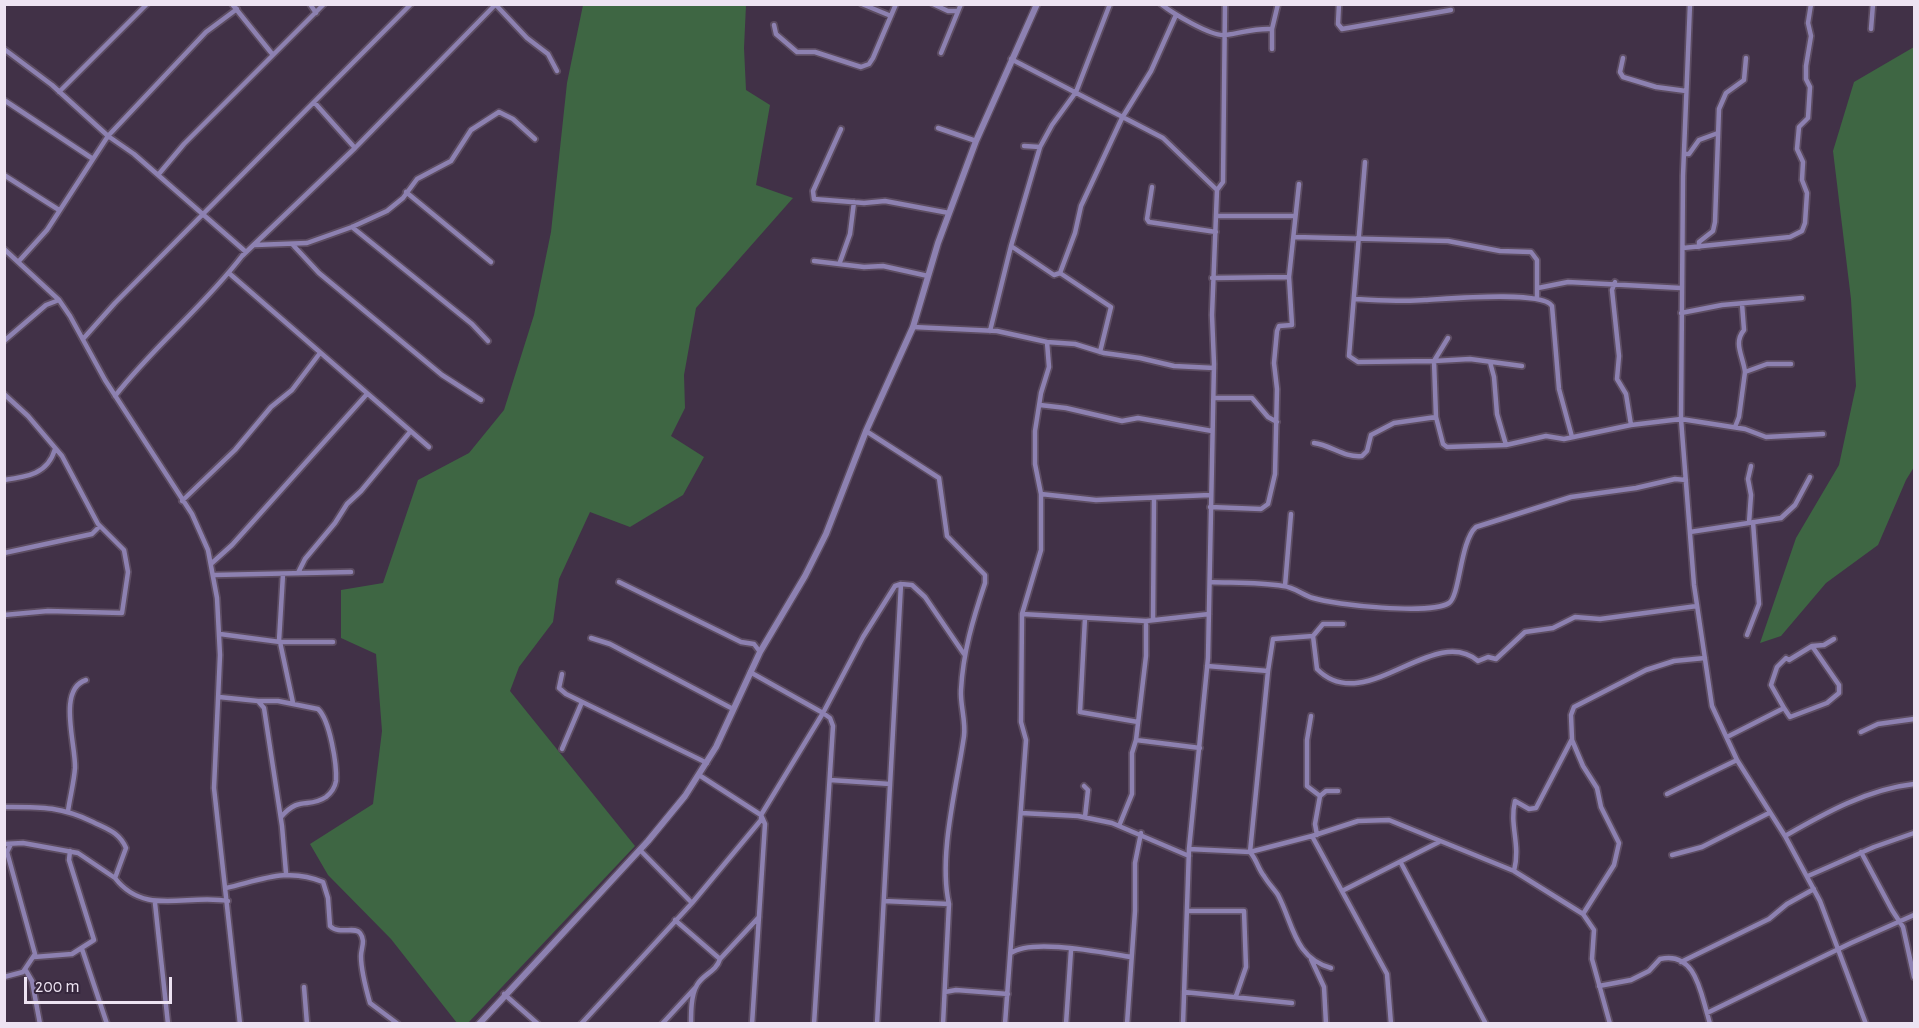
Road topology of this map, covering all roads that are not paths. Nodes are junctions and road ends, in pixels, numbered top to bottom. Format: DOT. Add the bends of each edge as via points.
graph roads {
  1 [pos="147,4"];
  2 [pos="232,4"];
  3 [pos="310,4"];
  4 [pos="324,4"];
  5 [pos="411,4"];
  6 [pos="862,4"];
  7 [pos="896,4"];
  8 [pos="933,4"];
  9 [pos="962,4"];
  10 [pos="1037,4"];
  11 [pos="1110,4"];
  12 [pos="1161,4"];
  13 [pos="1225,4"];
  14 [pos="1278,4"];
  15 [pos="1339,4"];
  16 [pos="1690,4"];
  17 [pos="1810,4"];
  18 [pos="1873,4"];
  19 [pos="496,5"];
  20 [pos="237,9"];
  21 [pos="1451,10"];
  22 [pos="958,11"];
  23 [pos="316,13"];
  24 [pos="1176,15"];
  25 [pos="891,16"];
  26 [pos="774,25"];
  27 [pos="1272,29"];
  28 [pos="1871,29"];
  29 [pos="1225,35"];
  30 [pos="4,49"];
  31 [pos="1272,49"];
  32 [pos="941,53"];
  33 [pos="273,55"];
  34 [pos="1623,58"];
  35 [pos="1746,58"];
  36 [pos="1011,59"];
  37 [pos="557,71"];
  38 [pos="1686,91"];
  39 [pos="59,92"];
  40 [pos="1077,92"];
  41 [pos="4,100"];
  42 [pos="314,102"];
  43 [pos="1122,118"];
  44 [pos="938,128"];
  45 [pos="841,129"];
  46 [pos="1718,133"];
  47 [pos="108,136"];
  48 [pos="535,139"];
  49 [pos="976,141"];
  50 [pos="1024,146"];
  51 [pos="1040,147"];
  52 [pos="355,148"];
  53 [pos="1684,154"];
  54 [pos="93,159"];
  55 [pos="1365,162"];
  56 [pos="4,175"];
  57 [pos="158,175"];
  58 [pos="1223,182"];
  59 [pos="1213,184"];
  60 [pos="1299,184"];
  61 [pos="1152,187"];
  62 [pos="1217,190"];
  63 [pos="406,192"];
  64 [pos="854,202"];
  65 [pos="59,210"];
  66 [pos="949,213"];
  67 [pos="205,214"];
  68 [pos="1217,216"];
  69 [pos="1295,216"];
  70 [pos="352,227"];
  71 [pos="1216,231"];
  72 [pos="1295,237"];
  73 [pos="1358,238"];
  74 [pos="255,244"];
  75 [pos="293,245"];
  76 [pos="1011,246"];
  77 [pos="1699,247"];
  78 [pos="1683,248"];
  79 [pos="4,249"];
  80 [pos="246,252"];
  81 [pos="19,261"];
  82 [pos="814,261"];
  83 [pos="491,262"];
  84 [pos="840,262"];
  85 [pos="1060,273"];
  86 [pos="230,274"];
  87 [pos="927,276"];
  88 [pos="1289,277"];
  89 [pos="1212,278"];
  90 [pos="1616,282"];
  91 [pos="1538,288"];
  92 [pos="1681,288"];
  93 [pos="1537,298"];
  94 [pos="1802,298"];
  95 [pos="1355,299"];
  96 [pos="58,300"];
  97 [pos="1742,304"];
  98 [pos="1681,313"];
  99 [pos="913,327"];
  100 [pos="990,331"];
  101 [pos="1448,338"];
  102 [pos="83,339"];
  103 [pos="4,341"];
  104 [pos="488,341"];
  105 [pos="1047,342"];
  106 [pos="1100,352"];
  107 [pos="320,353"];
  108 [pos="1488,360"];
  109 [pos="1434,361"];
  110 [pos="1791,364"];
  111 [pos="1522,366"];
  112 [pos="1214,368"];
  113 [pos="1745,372"];
  114 [pos="4,394"];
  115 [pos="367,394"];
  116 [pos="115,396"];
  117 [pos="1214,398"];
  118 [pos="481,400"];
  119 [pos="1040,405"];
  120 [pos="1436,417"];
  121 [pos="1681,419"];
  122 [pos="1276,422"];
  123 [pos="1631,425"];
  124 [pos="1735,427"];
  125 [pos="866,431"];
  126 [pos="1212,431"];
  127 [pos="410,432"];
  128 [pos="1823,434"];
  129 [pos="1572,437"];
  130 [pos="1314,443"];
  131 [pos="1506,445"];
  132 [pos="429,447"];
  133 [pos="55,449"];
  134 [pos="1751,466"];
  135 [pos="1810,477"];
  136 [pos="4,480"];
  137 [pos="1686,480"];
  138 [pos="1041,494"];
  139 [pos="1210,495"];
  140 [pos="1154,499"];
  141 [pos="182,501"];
  142 [pos="1210,507"];
  143 [pos="1291,514"];
  144 [pos="1751,522"];
  145 [pos="99,526"];
  146 [pos="1690,532"];
  147 [pos="4,553"];
  148 [pos="212,563"];
  149 [pos="351,572"];
  150 [pos="298,573"];
  151 [pos="283,574"];
  152 [pos="214,575"];
  153 [pos="619,582"];
  154 [pos="1210,582"];
  155 [pos="902,584"];
  156 [pos="1285,586"];
  157 [pos="1697,606"];
  158 [pos="1022,614"];
  159 [pos="1209,614"];
  160 [pos="4,615"];
  161 [pos="1085,618"];
  162 [pos="1153,620"];
  163 [pos="1146,621"];
  164 [pos="1343,624"];
  165 [pos="220,634"];
  166 [pos="1747,635"];
  167 [pos="1313,636"];
  168 [pos="591,638"];
  169 [pos="1834,639"];
  170 [pos="279,642"];
  171 [pos="333,642"];
  172 [pos="1812,646"];
  173 [pos="760,652"];
  174 [pos="965,654"];
  175 [pos="1705,658"];
  176 [pos="1208,666"];
  177 [pos="1268,671"];
  178 [pos="750,672"];
  179 [pos="562,674"];
  180 [pos="86,680"];
  181 [pos="219,697"];
  182 [pos="258,701"];
  183 [pos="582,702"];
  184 [pos="292,704"];
  185 [pos="1784,708"];
  186 [pos="733,709"];
  187 [pos="823,713"];
  188 [pos="1311,716"];
  189 [pos="1914,719"];
  190 [pos="1138,722"];
  191 [pos="1861,732"];
  192 [pos="1727,737"];
  193 [pos="1136,740"];
  194 [pos="1572,740"];
  195 [pos="1200,748"];
  196 [pos="562,749"];
  197 [pos="1737,760"];
  198 [pos="707,763"];
  199 [pos="699,775"];
  200 [pos="830,780"];
  201 [pos="890,784"];
  202 [pos="1914,784"];
  203 [pos="1084,786"];
  204 [pos="1338,791"];
  205 [pos="1666,794"];
  206 [pos="1320,796"];
  207 [pos="4,807"];
  208 [pos="68,811"];
  209 [pos="1021,813"];
  210 [pos="1769,813"];
  211 [pos="761,815"];
  212 [pos="281,817"];
  213 [pos="1085,818"];
  214 [pos="1119,826"];
  215 [pos="1141,833"];
  216 [pos="1914,833"];
  217 [pos="1314,835"];
  218 [pos="1785,836"];
  219 [pos="1439,842"];
  220 [pos="4,844"];
  221 [pos="11,844"];
  222 [pos="1189,849"];
  223 [pos="640,850"];
  224 [pos="70,851"];
  225 [pos="1251,852"];
  226 [pos="1862,852"];
  227 [pos="1672,855"];
  228 [pos="1189,856"];
  229 [pos="1401,863"];
  230 [pos="1514,871"];
  231 [pos="286,873"];
  232 [pos="1808,876"];
  233 [pos="115,878"];
  234 [pos="226,888"];
  235 [pos="1814,889"];
  236 [pos="1342,891"];
  237 [pos="228,901"];
  238 [pos="884,901"];
  239 [pos="155,903"];
  240 [pos="692,903"];
  241 [pos="949,904"];
  242 [pos="1187,910"];
  243 [pos="1583,914"];
  244 [pos="1914,915"];
  245 [pos="759,916"];
  246 [pos="675,920"];
  247 [pos="1900,922"];
  248 [pos="82,949"];
  249 [pos="1071,950"];
  250 [pos="1840,950"];
  251 [pos="1011,953"];
  252 [pos="34,957"];
  253 [pos="1131,957"];
  254 [pos="1310,957"];
  255 [pos="720,959"];
  256 [pos="1681,962"];
  257 [pos="1331,968"];
  258 [pos="25,969"];
  259 [pos="4,976"];
  260 [pos="1914,977"];
  261 [pos="697,986"];
  262 [pos="1599,986"];
  263 [pos="304,987"];
  264 [pos="945,992"];
  265 [pos="1184,992"];
  266 [pos="504,994"];
  267 [pos="1008,994"];
  268 [pos="1236,996"];
  269 [pos="685,1000"];
  270 [pos="1292,1003"];
  271 [pos="692,1005"];
  272 [pos="1707,1013"];
  273 [pos="40,1023"];
  274 [pos="107,1023"];
  275 [pos="168,1023"];
  276 [pos="240,1023"];
  277 [pos="308,1023"];
  278 [pos="398,1023"];
  279 [pos="479,1023"];
  280 [pos="538,1023"];
  281 [pos="581,1023"];
  282 [pos="662,1023"];
  283 [pos="691,1023"];
  284 [pos="752,1023"];
  285 [pos="814,1023"];
  286 [pos="877,1023"];
  287 [pos="943,1023"];
  288 [pos="1005,1023"];
  289 [pos="1066,1023"];
  290 [pos="1127,1023"];
  291 [pos="1183,1023"];
  292 [pos="1326,1023"];
  293 [pos="1391,1023"];
  294 [pos="1486,1023"];
  295 [pos="1610,1023"];
  296 [pos="1710,1023"];
  297 [pos="1866,1023"];
  1 -- 39 [label="street"];
  2 -- 20 [label="street"];
  3 -- 23 [label="street"];
  4 -- 23 [label="street"];
  5 -- 42 [label="street"];
  6 -- 25 [label="street"];
  7 -- 25 [label="street"];
  8 -- 22 [label="street"];
  9 -- 22 [label="street"];
  10 -- 36 [label="street"];
  11 -- 40 [label="street"];
  12 -- 24 [label="street"];
  13 -- 29 [label="street"];
  14 -- 27 [label="street"];
  15 -- 21 [label="street" via="1338,24 1342,29"];
  16 -- 38 [label="street"];
  17 -- 77 [label="street" via="1808,118 1799,127 1797,149 1807,193 1802,231 1790,237"];
  18 -- 28 [label="street"];
  19 -- 37 [label="street" via="548,54"];
  19 -- 52 [label="street"];
  20 -- 33 [label="street"];
  20 -- 47 [label="street" via="206,32"];
  22 -- 32 [label="street"];
  23 -- 33 [label="street"];
  24 -- 29 [label="street"];
  24 -- 43 [label="street" via="1151,71"];
  25 -- 26 [label="street" via="869,64 861,67 815,52 797,52 776,34"];
  27 -- 29 [label="street" via="1247,28"];
  27 -- 31 [label="street"];
  29 -- 58 [label="street"];
  30 -- 39 [label="street"];
  33 -- 57 [label="street"];
  34 -- 38 [label="street" via="1623,77"];
  35 -- 46 [label="street" via="1743,81 1726,93 1719,109"];
  36 -- 40 [label="street"];
  36 -- 49 [label="street"];
  38 -- 53 [label="street"];
  39 -- 47 [label="street"];
  40 -- 43 [label="street"];
  40 -- 51 [label="street"];
  41 -- 54 [label="street"];
  42 -- 52 [label="street"];
  42 -- 67 [label="street"];
  43 -- 59 [label="street" via="1168,142"];
  43 -- 85 [label="street" via="1082,206"];
  44 -- 49 [label="street"];
  45 -- 64 [label="street" via="812,195 817,200"];
  46 -- 53 [label="street" via="1699,140 1689,154"];
  46 -- 77 [label="street" via="1715,222 1713,231 1699,242"];
  47 -- 54 [label="street"];
  47 -- 57 [label="street"];
  48 -- 63 [label="street" via="499,112 471,130 451,161 417,179"];
  49 -- 66 [label="street"];
  50 -- 51 [label="street"];
  51 -- 76 [label="street"];
  52 -- 74 [label="street"];
  53 -- 78 [label="street"];
  54 -- 65 [label="street"];
  55 -- 73 [label="street"];
  56 -- 65 [label="street"];
  57 -- 67 [label="street"];
  58 -- 59 [label="street"];
  58 -- 62 [label="street"];
  59 -- 62 [label="street"];
  60 -- 69 [label="street"];
  61 -- 71 [label="street" via="1149,222"];
  62 -- 68 [label="street"];
  63 -- 70 [label="street" via="387,211"];
  63 -- 83 [label="street"];
  64 -- 66 [label="street" via="885,201"];
  64 -- 84 [label="street"];
  65 -- 81 [label="street"];
  66 -- 87 [label="street"];
  67 -- 80 [label="street"];
  67 -- 102 [label="street"];
  68 -- 69 [label="street"];
  68 -- 71 [label="street"];
  69 -- 72 [label="street"];
  70 -- 75 [label="street"];
  70 -- 104 [label="street"];
  71 -- 89 [label="street"];
  72 -- 73 [label="street"];
  72 -- 88 [label="street"];
  73 -- 91 [label="street" via="1448,241 1500,251 1531,252 1537,260"];
  73 -- 95 [label="street"];
  74 -- 75 [label="street"];
  74 -- 80 [label="street"];
  75 -- 118 [label="street" via="320,273 442,375"];
  76 -- 85 [label="street" via="1054,275"];
  76 -- 100 [label="street"];
  77 -- 78 [label="street"];
  78 -- 92 [label="street"];
  79 -- 81 [label="street"];
  80 -- 86 [label="street"];
  81 -- 96 [label="street"];
  82 -- 84 [label="street"];
  84 -- 87 [label="street"];
  85 -- 106 [label="street" via="1111,307"];
  86 -- 107 [label="street"];
  86 -- 116 [label="street" via="167,335"];
  87 -- 99 [label="street"];
  88 -- 89 [label="street"];
  88 -- 122 [label="street" via="1292,325 1277,328"];
  89 -- 112 [label="street"];
  90 -- 91 [label="street" via="1568,282"];
  90 -- 92 [label="street"];
  90 -- 123 [label="street" via="1612,290 1619,356 1617,379 1626,394"];
  91 -- 93 [label="street"];
  92 -- 98 [label="street"];
  93 -- 95 [label="street"];
  93 -- 129 [label="street" via="1552,306 1559,389"];
  94 -- 97 [label="street"];
  95 -- 109 [label="street" via="1350,358 1358,362"];
  96 -- 102 [label="street"];
  96 -- 103 [label="street" via="46,305"];
  97 -- 98 [label="street" via="1693,308"];
  97 -- 113 [label="street" via="1744,330 1739,336 1738,350"];
  98 -- 121 [label="street"];
  99 -- 100 [label="street"];
  99 -- 125 [label="street"];
  100 -- 105 [label="street"];
  101 -- 109 [label="street"];
  102 -- 116 [label="street"];
  105 -- 106 [label="street" via="1075,344"];
  105 -- 119 [label="street" via="1049,367"];
  106 -- 112 [label="street" via="1173,366"];
  107 -- 115 [label="street"];
  107 -- 141 [label="street" via="292,390"];
  108 -- 109 [label="street"];
  108 -- 111 [label="street"];
  108 -- 131 [label="street"];
  109 -- 120 [label="street"];
  110 -- 113 [label="street" via="1767,364"];
  112 -- 117 [label="street"];
  113 -- 124 [label="street"];
  114 -- 133 [label="street"];
  115 -- 127 [label="street"];
  115 -- 148 [label="street"];
  116 -- 141 [label="street"];
  117 -- 122 [label="street" via="1252,398"];
  117 -- 126 [label="street"];
  119 -- 126 [label="street" via="1126,422 1138,418"];
  119 -- 138 [label="street" via="1035,457"];
  120 -- 130 [label="street" via="1388,425 1371,435 1362,456 1342,454 1330,446"];
  120 -- 131 [label="street" via="1447,447"];
  121 -- 123 [label="street"];
  121 -- 124 [label="street"];
  121 -- 137 [label="street"];
  122 -- 142 [label="street" via="1275,474 1267,507"];
  123 -- 129 [label="street"];
  124 -- 128 [label="street" via="1769,437"];
  125 -- 173 [label="street" via="826,534"];
  125 -- 174 [label="street" via="939,478 946,536 984,572 985,583"];
  126 -- 139 [label="street"];
  127 -- 132 [label="street"];
  127 -- 150 [label="street" via="347,504"];
  129 -- 131 [label="street" via="1546,436"];
  133 -- 136 [label="street" via="49,464 33,475"];
  133 -- 145 [label="street" via="66,462"];
  134 -- 144 [label="street"];
  135 -- 144 [label="street" via="1795,505 1784,516"];
  137 -- 146 [label="street"];
  137 -- 156 [label="street" via="1571,497 1476,526 1461,559 1454,597 1449,603 1397,609 1316,599"];
  138 -- 140 [label="street" via="1096,500"];
  138 -- 158 [label="street" via="1041,550"];
  139 -- 140 [label="street"];
  139 -- 142 [label="street"];
  140 -- 162 [label="street"];
  141 -- 148 [label="street" via="202,533"];
  142 -- 154 [label="street"];
  143 -- 156 [label="street"];
  144 -- 146 [label="street"];
  144 -- 166 [label="street" via="1759,604"];
  145 -- 147 [label="street" via="92,534"];
  145 -- 160 [label="street" via="120,544 126,556 128,582 122,613 48,611"];
  146 -- 157 [label="street"];
  148 -- 152 [label="street"];
  149 -- 150 [label="street"];
  150 -- 151 [label="street"];
  151 -- 152 [label="street"];
  151 -- 170 [label="street"];
  152 -- 165 [label="street"];
  153 -- 173 [label="street" via="732,638 754,644"];
  154 -- 156 [label="street"];
  154 -- 159 [label="street"];
  155 -- 174 [label="street" via="912,585 925,597"];
  155 -- 187 [label="street" via="895,586 863,637"];
  155 -- 201 [label="street"];
  157 -- 167 [label="street" via="1600,619 1575,617 1553,628 1525,632 1496,659 1478,661 1441,653 1361,682 1343,682 1321,673 1317,669"];
  157 -- 175 [label="street"];
  158 -- 161 [label="street"];
  158 -- 209 [label="street" via="1021,722 1026,740"];
  159 -- 162 [label="street"];
  159 -- 176 [label="street"];
  161 -- 163 [label="street"];
  161 -- 190 [label="street" via="1080,712"];
  162 -- 163 [label="street"];
  163 -- 190 [label="street"];
  164 -- 167 [label="street" via="1323,624"];
  165 -- 170 [label="street"];
  165 -- 181 [label="street"];
  167 -- 177 [label="street" via="1273,639"];
  168 -- 186 [label="street" via="610,644"];
  169 -- 172 [label="street"];
  170 -- 171 [label="street"];
  170 -- 184 [label="street"];
  172 -- 185 [label="street" via="1789,660 1786,658 1771,678 1772,691"];
  172 -- 185 [label="street" via="1839,685 1839,693 1827,703 1790,717"];
  173 -- 178 [label="street"];
  174 -- 241 [label="street" via="961,692 964,734 944,884"];
  175 -- 192 [label="street" via="1712,706"];
  175 -- 194 [label="street" via="1674,661 1646,670 1574,707"];
  176 -- 177 [label="street"];
  176 -- 195 [label="street"];
  177 -- 225 [label="street"];
  178 -- 186 [label="street"];
  178 -- 187 [label="street"];
  179 -- 183 [label="street" via="559,688"];
  180 -- 208 [label="street" via="76,687 69,700 75,766"];
  181 -- 182 [label="street"];
  181 -- 234 [label="street" via="214,788"];
  182 -- 184 [label="street"];
  182 -- 212 [label="street" via="264,708 270,734"];
  183 -- 196 [label="street"];
  183 -- 198 [label="street"];
  184 -- 212 [label="street" via="321,711 330,734 336,782 326,796 291,805"];
  185 -- 192 [label="street"];
  186 -- 198 [label="street"];
  187 -- 200 [label="street" via="833,726"];
  187 -- 211 [label="street"];
  188 -- 206 [label="street" via="1307,786"];
  189 -- 191 [label="street" via="1878,724"];
  190 -- 193 [label="street"];
  192 -- 197 [label="street"];
  193 -- 195 [label="street"];
  193 -- 214 [label="street" via="1132,753 1132,794"];
  194 -- 230 [label="street" via="1536,808 1515,801 1518,853"];
  194 -- 243 [label="street" via="1619,843 1614,865"];
  195 -- 222 [label="street"];
  197 -- 205 [label="street"];
  197 -- 210 [label="street"];
  198 -- 199 [label="street"];
  199 -- 211 [label="street"];
  199 -- 223 [label="street"];
  200 -- 201 [label="street"];
  200 -- 285 [label="street"];
  201 -- 238 [label="street"];
  202 -- 218 [label="street" via="1891,787 1849,802"];
  203 -- 213 [label="street" via="1088,790"];
  204 -- 206 [label="street" via="1326,791"];
  206 -- 217 [label="street"];
  207 -- 208 [label="street" via="39,806"];
  208 -- 233 [label="street" via="110,828 124,844 125,853"];
  209 -- 213 [label="street"];
  209 -- 251 [label="street"];
  210 -- 218 [label="street"];
  210 -- 227 [label="street" via="1702,847"];
  211 -- 240 [label="street" via="761,820"];
  211 -- 245 [label="street" via="765,824"];
  212 -- 231 [label="street"];
  213 -- 214 [label="street"];
  214 -- 215 [label="street"];
  215 -- 228 [label="street"];
  215 -- 253 [label="street" via="1135,863"];
  216 -- 226 [label="street"];
  217 -- 219 [label="street" via="1378,818"];
  217 -- 225 [label="street"];
  217 -- 236 [label="street"];
  218 -- 232 [label="street"];
  219 -- 229 [label="street"];
  219 -- 230 [label="street"];
  220 -- 221 [label="street"];
  221 -- 224 [label="street"];
  221 -- 252 [label="street" via="7,852"];
  222 -- 225 [label="street"];
  222 -- 228 [label="street"];
  223 -- 240 [label="street"];
  223 -- 266 [label="street"];
  224 -- 233 [label="street"];
  224 -- 248 [label="street" via="69,860 94,934 92,943"];
  225 -- 254 [label="street"];
  226 -- 232 [label="street"];
  226 -- 247 [label="street"];
  228 -- 242 [label="street"];
  229 -- 236 [label="street"];
  229 -- 294 [label="street"];
  230 -- 243 [label="street"];
  231 -- 234 [label="street"];
  231 -- 278 [label="street" via="323,882 330,926 339,932 356,931 364,944 361,955 370,1003"];
  232 -- 235 [label="street"];
  233 -- 239 [label="street" via="140,898"];
  234 -- 237 [label="street"];
  235 -- 250 [label="street"];
  235 -- 256 [label="street" via="1769,919"];
  236 -- 293 [label="street" via="1387,974"];
  237 -- 239 [label="street"];
  237 -- 276 [label="street"];
  238 -- 241 [label="street"];
  238 -- 286 [label="street"];
  239 -- 275 [label="street"];
  240 -- 246 [label="street"];
  241 -- 264 [label="street"];
  242 -- 265 [label="street"];
  242 -- 268 [label="street" via="1244,911 1246,967"];
  243 -- 262 [label="street" via="1594,930 1592,959"];
  244 -- 247 [label="street"];
  245 -- 255 [label="street"];
  245 -- 284 [label="street"];
  246 -- 255 [label="street"];
  246 -- 281 [label="street"];
  247 -- 250 [label="street"];
  247 -- 260 [label="street"];
  248 -- 252 [label="street" via="72,954"];
  248 -- 274 [label="street"];
  249 -- 251 [label="street" via="1018,948"];
  249 -- 253 [label="street"];
  249 -- 289 [label="street"];
  250 -- 272 [label="street"];
  250 -- 297 [label="street"];
  251 -- 267 [label="street"];
  252 -- 258 [label="street"];
  253 -- 290 [label="street"];
  254 -- 257 [label="street"];
  254 -- 292 [label="street" via="1324,987"];
  255 -- 261 [label="street"];
  256 -- 262 [label="street" via="1660,959 1649,971 1631,980"];
  256 -- 272 [label="street" via="1694,971"];
  258 -- 259 [label="street"];
  258 -- 273 [label="street" via="32,981"];
  261 -- 269 [label="street"];
  261 -- 271 [label="street"];
  262 -- 295 [label="street"];
  263 -- 277 [label="street"];
  264 -- 267 [label="street"];
  264 -- 287 [label="street"];
  265 -- 268 [label="street"];
  265 -- 291 [label="street"];
  266 -- 279 [label="street"];
  266 -- 280 [label="street"];
  267 -- 288 [label="street"];
  268 -- 270 [label="street"];
  269 -- 271 [label="street"];
  269 -- 282 [label="street"];
  271 -- 283 [label="street"];
  272 -- 296 [label="street"];
}
